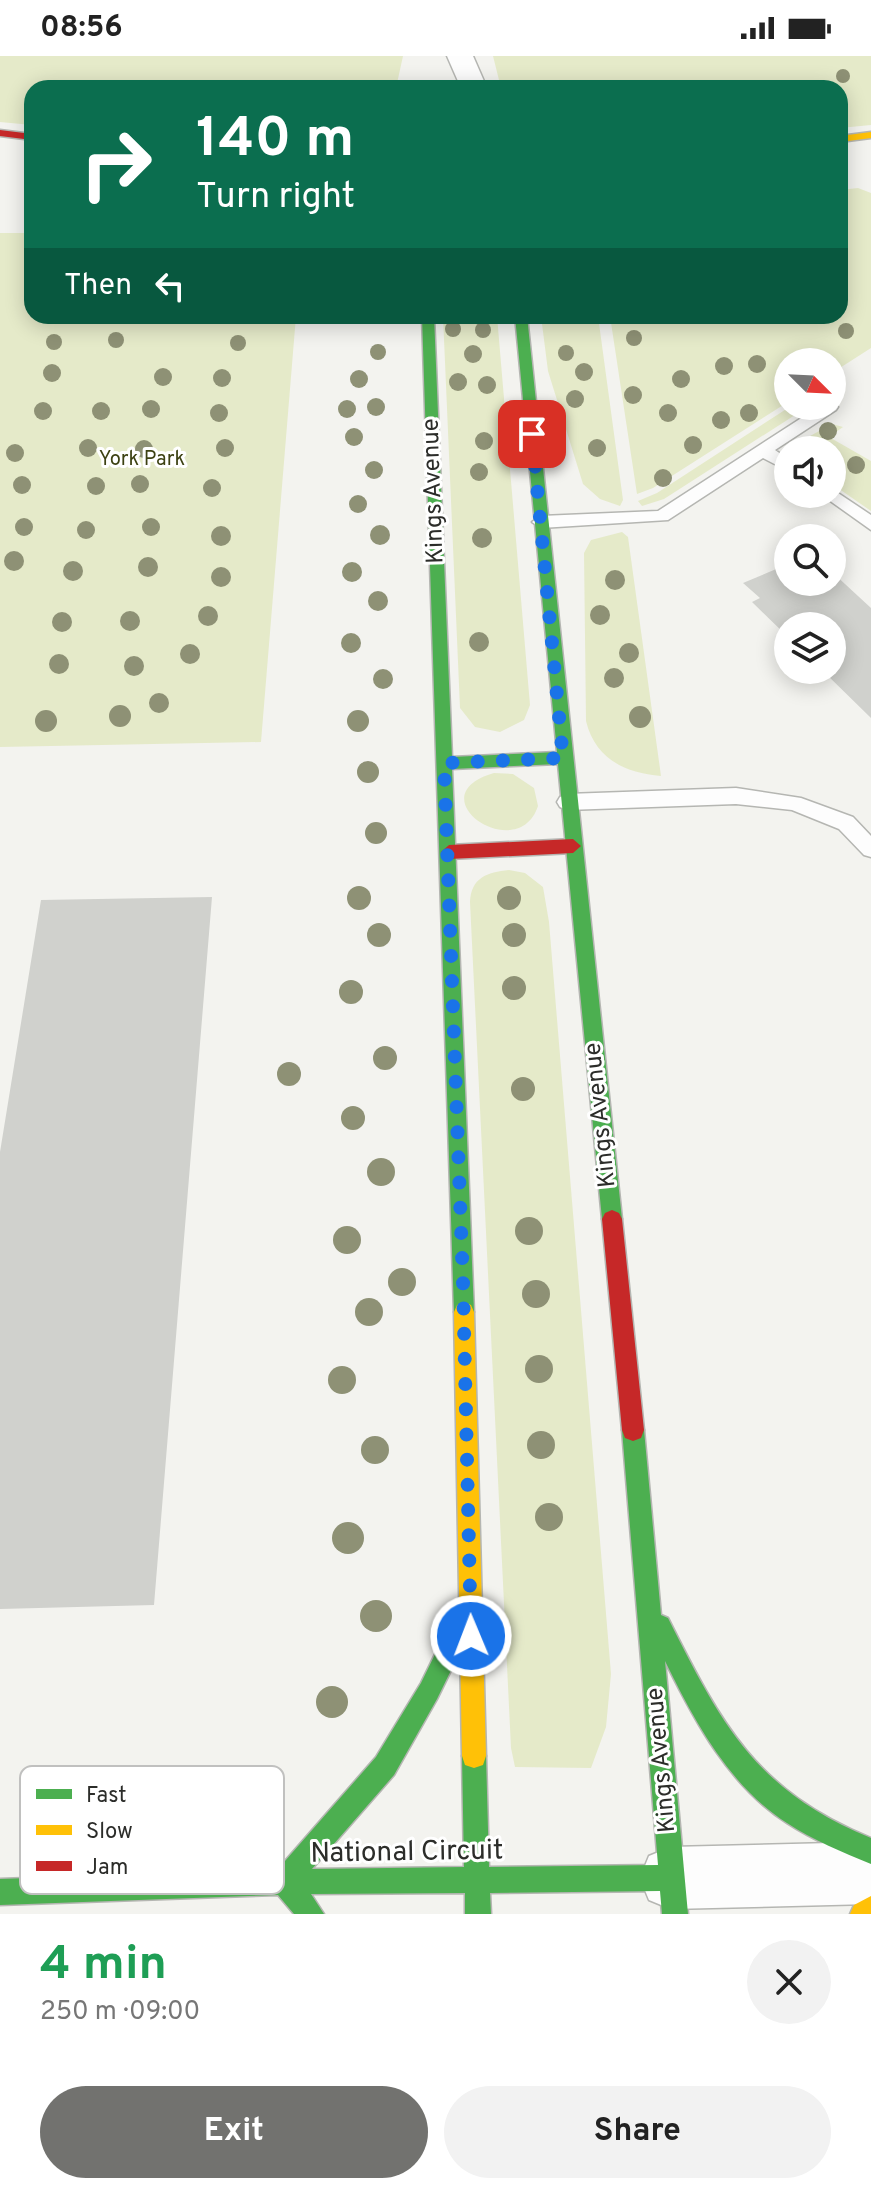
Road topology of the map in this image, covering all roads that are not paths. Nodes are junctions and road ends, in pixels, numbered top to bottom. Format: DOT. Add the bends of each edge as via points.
graph roads {
  1 [pos="448,56"];
  2 [pos="460,56"];
  3 [pos="441,80"];
  4 [pos="471,80"];
  5 [pos="0,133"];
  6 [pos="871,135"];
  7 [pos="24,136"];
  8 [pos="848,138"];
  9 [pos="428,324"];
  10 [pos="522,324"];
  11 [pos="810,420"];
  12 [pos="763,450"];
  13 [pos="774,457"];
  14 [pos="846,505"];
  15 [pos="541,522"];
  16 [pos="871,524"];
  17 [pos="563,758"];
  18 [pos="444,763"];
  19 [pos="567,802"];
  20 [pos="573,846"];
  21 [pos="871,849"];
  22 [pos="449,852"];
  23 [pos="649,1603"];
  24 [pos="471,1605"];
  25 [pos="871,1851"];
  26 [pos="871,1873"];
  27 [pos="476,1879"];
  28 [pos="284,1882"];
  29 [pos="20,1891"];
  30 [pos="0,1892"];
  31 [pos="673,1896"];
  32 [pos="871,1909"];
  33 [pos="311,1914"];
  34 [pos="478,1914"];
  35 [pos="863,1914"];
  1 -- 3 [label="street"];
  2 -- 4 [label="street"];
  5 -- 7 [label="main road"];
  6 -- 8 [label="main road"];
  9 -- 18 [label="main road, Kings Avenue"];
  10 -- 15 [label="main road, Kings Avenue"];
  11 -- 12 [label="lane"];
  12 -- 13 [label="lane"];
  12 -- 15 [label="lane" via="662,516"];
  14 -- 16 [label="lane"];
  15 -- 17 [label="main road, Kings Avenue"];
  17 -- 18 [label="main road"];
  17 -- 19 [label="main road, Kings Avenue"];
  18 -- 22 [label="main road, Kings Avenue"];
  19 -- 20 [label="main road, Kings Avenue"];
  19 -- 21 [label="lane" via="736,796 794,803 846,823"];
  20 -- 22 [label="main road"];
  20 -- 23 [label="main road, Kings Avenue"];
  22 -- 24 [label="main road, Kings Avenue"];
  23 -- 25 [label="main road" via="702,1711 747,1771 802,1821"];
  23 -- 31 [label="main road, Kings Avenue"];
  24 -- 27 [label="main road, Kings Avenue"];
  24 -- 28 [label="main road" via="385,1766"];
  26 -- 31 [label="street"];
  27 -- 28 [label="main road, National Circuit"];
  27 -- 31 [label="main road, National Circuit"];
  27 -- 34 [label="main road, Kings Avenue"];
  28 -- 33 [label="main road"];
  29 -- 30 [label="main road, National Circuit"];
  32 -- 35 [label="main road"];
}
